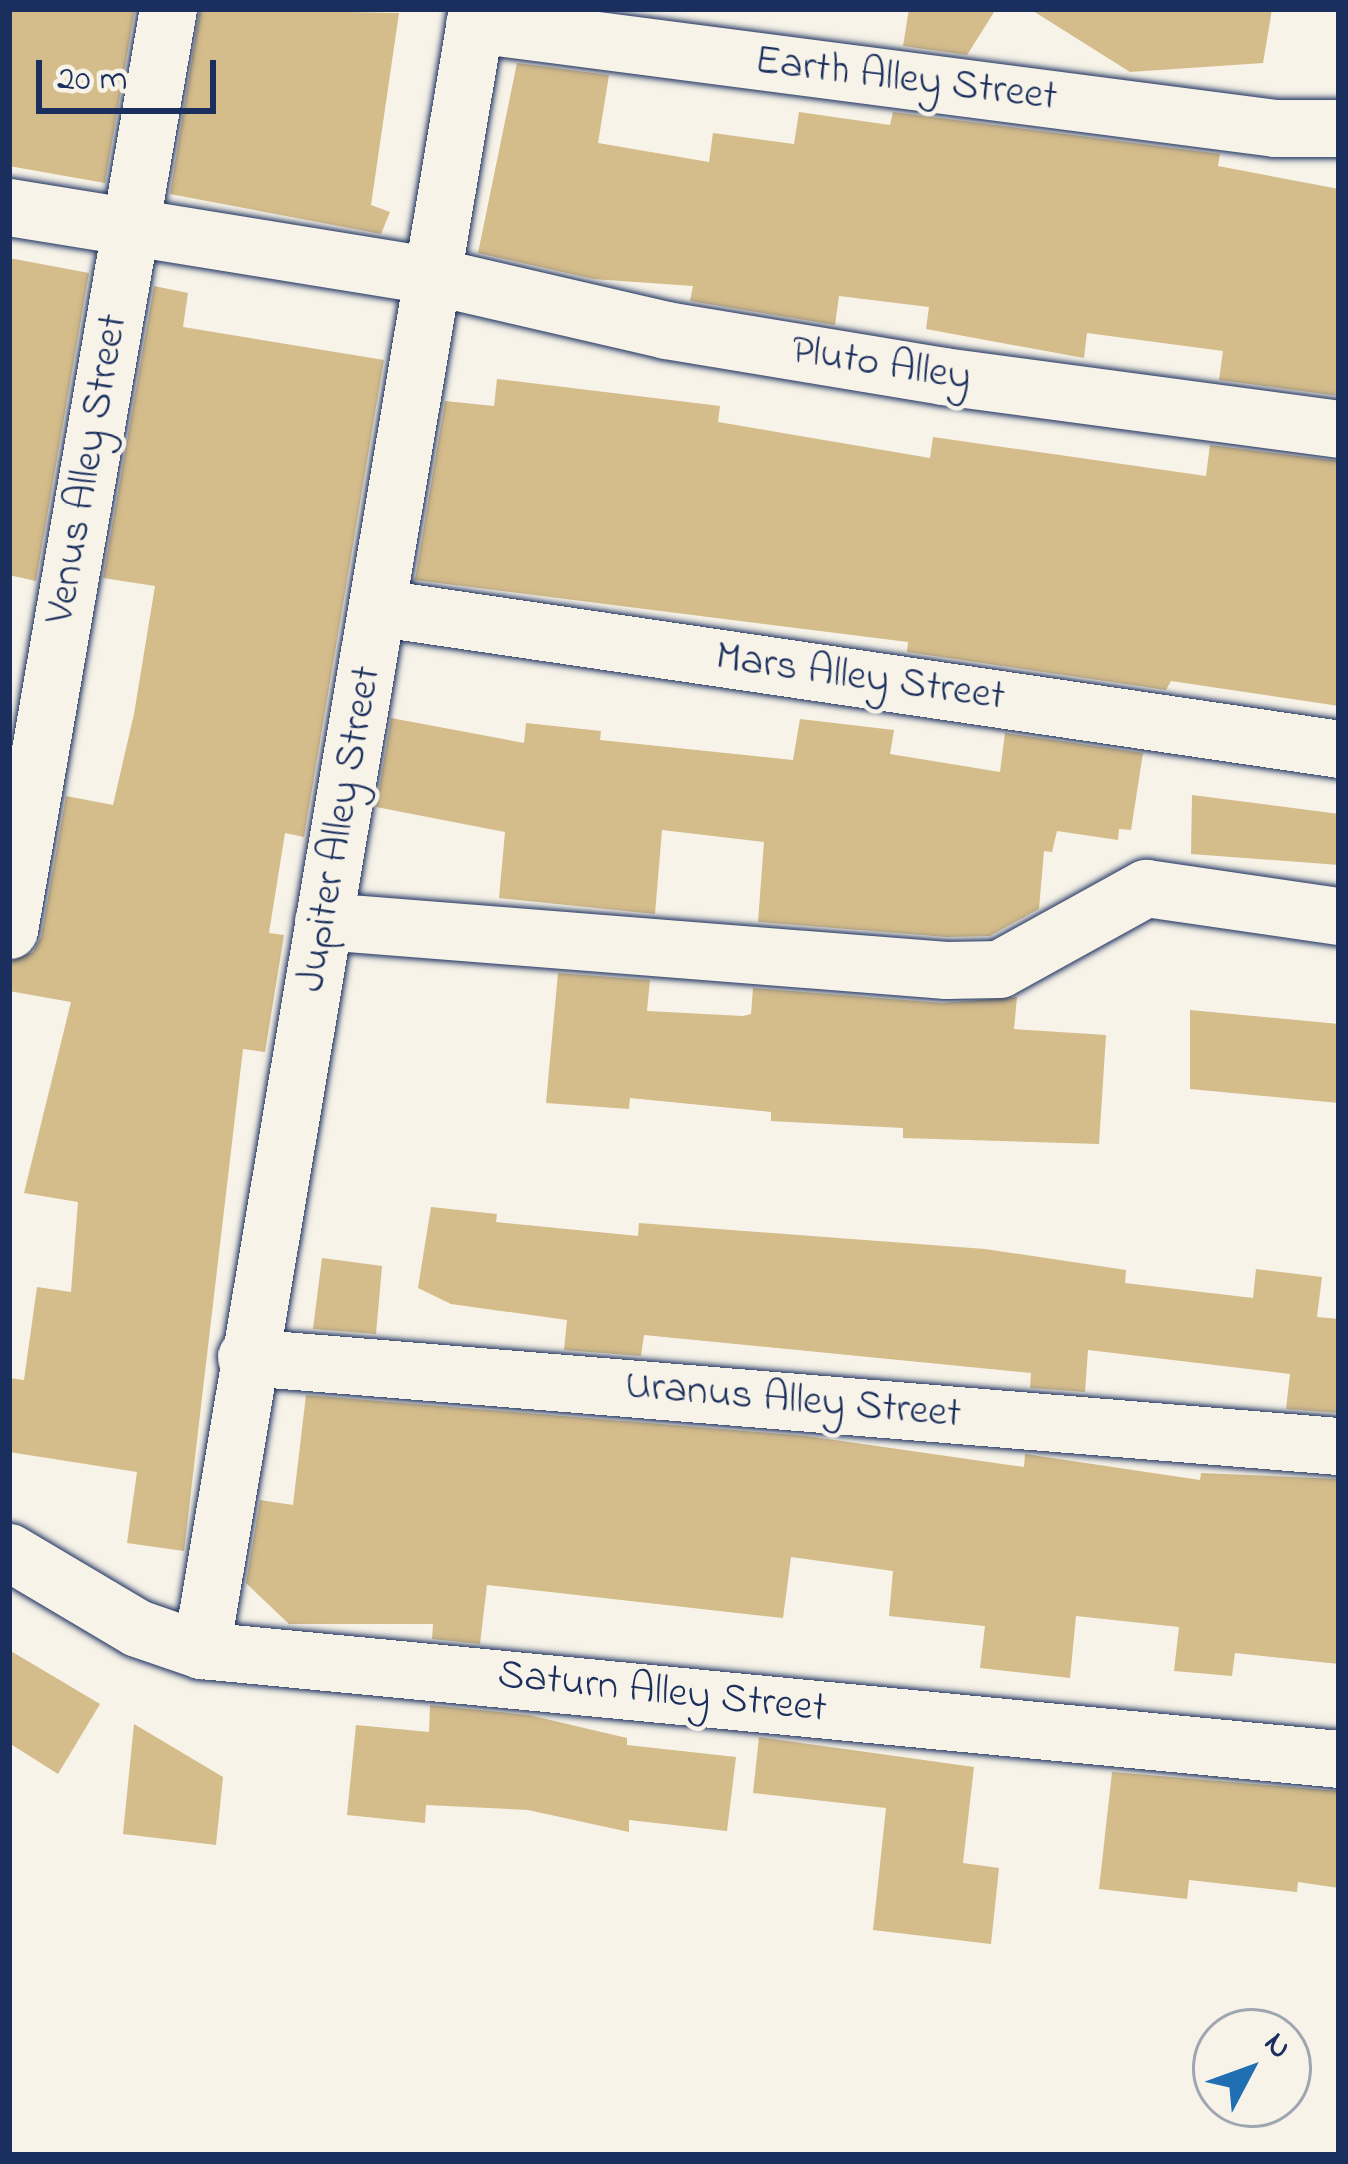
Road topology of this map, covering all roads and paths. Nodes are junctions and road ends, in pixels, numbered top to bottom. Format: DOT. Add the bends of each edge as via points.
graph roads {
  1 [pos="168,9"];
  2 [pos="476,16"];
  3 [pos="1339,128"];
  4 [pos="9,207"];
  5 [pos="129,227"];
  6 [pos="428,275"];
  7 [pos="1339,429"];
  8 [pos="381,608"];
  9 [pos="1339,749"];
  10 [pos="1339,916"];
  11 [pos="323,921"];
  12 [pos="9,930"];
  13 [pos="247,1357"];
  14 [pos="1339,1446"];
  15 [pos="9,1552"];
  16 [pos="201,1650"];
  17 [pos="1339,1759"];
  1 -- 5 [label="street, Venus Alley Street"];
  2 -- 3 [label="street, Earth Alley Street" via="1275,128"];
  2 -- 6 [label="street, Jupiter Alley Street"];
  4 -- 5 [label="street, Pluto Alley"];
  5 -- 6 [label="street, Pluto Alley"];
  5 -- 12 [label="street, Venus Alley Street"];
  6 -- 7 [label="street, Pluto Alley" via="782,349"];
  6 -- 8 [label="street, Jupiter Alley Street"];
  8 -- 9 [label="street, Mars Alley Street"];
  8 -- 11 [label="street, Jupiter Alley Street"];
  10 -- 11 [label="street" via="1146,888 999,969 946,970"];
  11 -- 13 [label="street, Jupiter Alley Street"];
  13 -- 14 [label="street, Uranus Alley Street"];
  13 -- 16 [label="street, Jupiter Alley Street"];
  15 -- 16 [label="street, Saturn Alley Street" via="137,1628"];
  16 -- 17 [label="street, Saturn Alley Street"];
}
